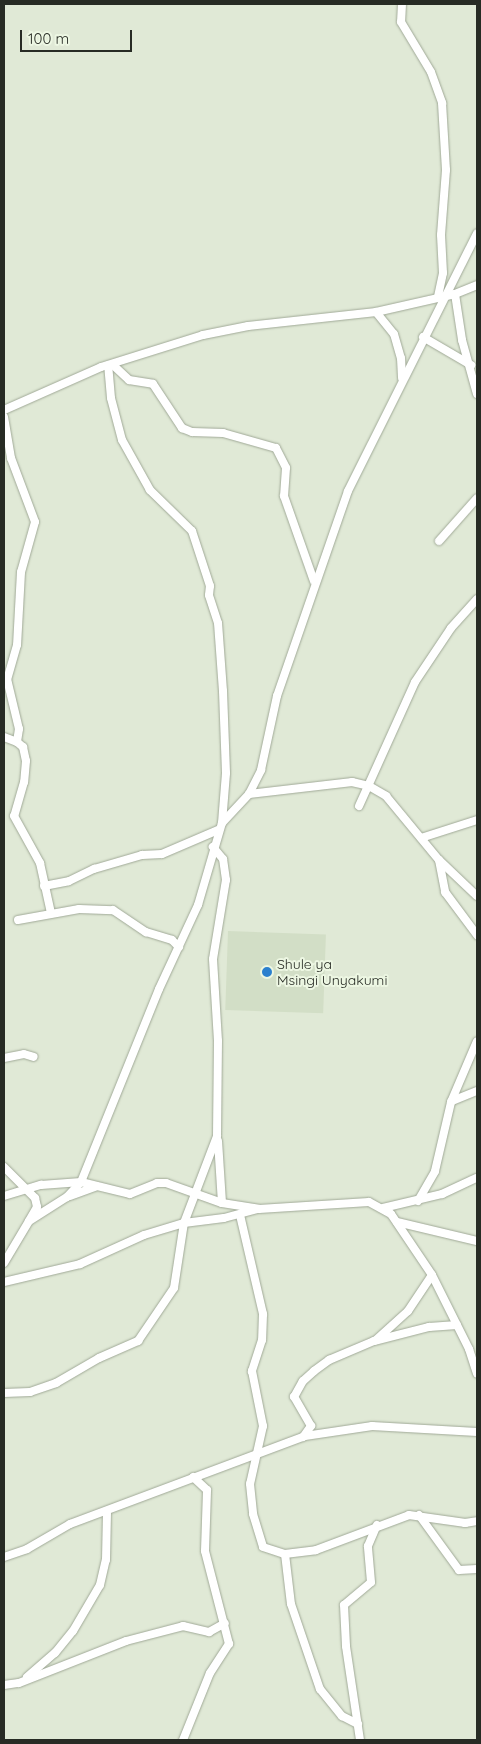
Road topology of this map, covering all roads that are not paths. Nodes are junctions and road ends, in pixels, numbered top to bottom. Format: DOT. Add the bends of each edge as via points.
graph roads {
  1 [pos="402,4"];
  2 [pos="477,233"];
  3 [pos="477,285"];
  4 [pos="452,295"];
  5 [pos="438,296"];
  6 [pos="376,312"];
  7 [pos="423,337"];
  8 [pos="110,365"];
  9 [pos="471,365"];
  10 [pos="402,379"];
  11 [pos="477,394"];
  12 [pos="4,410"];
  13 [pos="4,417"];
  14 [pos="477,498"];
  15 [pos="439,541"];
  16 [pos="314,581"];
  17 [pos="477,598"];
  18 [pos="4,736"];
  19 [pos="17,742"];
  20 [pos="374,775"];
  21 [pos="368,786"];
  22 [pos="248,794"];
  23 [pos="386,796"];
  24 [pos="358,806"];
  25 [pos="477,820"];
  26 [pos="222,823"];
  27 [pos="218,830"];
  28 [pos="422,838"];
  29 [pos="213,847"];
  30 [pos="439,860"];
  31 [pos="44,886"];
  32 [pos="477,896"];
  33 [pos="51,913"];
  34 [pos="18,920"];
  35 [pos="477,935"];
  36 [pos="179,947"];
  37 [pos="477,1041"];
  38 [pos="34,1057"];
  39 [pos="4,1058"];
  40 [pos="477,1091"];
  41 [pos="451,1102"];
  42 [pos="217,1136"];
  43 [pos="4,1167"];
  44 [pos="477,1178"];
  45 [pos="81,1182"];
  46 [pos="94,1187"];
  47 [pos="26,1190"];
  48 [pos="194,1195"];
  49 [pos="4,1196"];
  50 [pos="67,1197"];
  51 [pos="418,1201"];
  52 [pos="222,1203"];
  53 [pos="259,1208"];
  54 [pos="384,1208"];
  55 [pos="240,1214"];
  56 [pos="29,1221"];
  57 [pos="397,1222"];
  58 [pos="184,1223"];
  59 [pos="477,1241"];
  60 [pos="4,1263"];
  61 [pos="432,1275"];
  62 [pos="4,1282"];
  63 [pos="457,1325"];
  64 [pos="374,1341"];
  65 [pos="477,1374"];
  66 [pos="4,1392"];
  67 [pos="477,1432"];
  68 [pos="303,1437"];
  69 [pos="256,1456"];
  70 [pos="193,1477"];
  71 [pos="107,1511"];
  72 [pos="419,1515"];
  73 [pos="477,1521"];
  74 [pos="378,1524"];
  75 [pos="285,1554"];
  76 [pos="4,1557"];
  77 [pos="477,1569"];
  78 [pos="225,1623"];
  79 [pos="19,1683"];
  80 [pos="4,1685"];
  81 [pos="358,1724"];
  82 [pos="183,1740"];
  83 [pos="360,1740"];
  1 -- 5 [label="street" via="402,23 432,72 442,103 446,170 441,235 444,273"];
  2 -- 4 [label="street"];
  3 -- 4 [label="street"];
  4 -- 5 [label="street"];
  4 -- 7 [label="street"];
  4 -- 9 [label="street"];
  5 -- 6 [label="street"];
  6 -- 8 [label="street" via="248,326 203,335"];
  6 -- 10 [label="street" via="387,322 399,347"];
  7 -- 9 [label="street"];
  7 -- 10 [label="street"];
  8 -- 12 [label="street"];
  8 -- 16 [label="street" via="129,380 153,384 182,428 192,432 223,433 276,448 286,468 284,496"];
  8 -- 26 [label="street" via="111,398 122,440 150,490 192,531 210,586 209,594 218,623 224,691 226,773"];
  9 -- 11 [label="street"];
  10 -- 16 [label="street" via="348,491"];
  13 -- 19 [label="street" via="11,458 35,522 22,572 16,645 7,679 18,729"];
  14 -- 15 [label="street"];
  16 -- 22 [label="street" via="272,713 263,762"];
  17 -- 20 [label="street" via="459,617 422,670"];
  18 -- 19 [label="street"];
  19 -- 31 [label="street" via="23,747 26,761 24,782 14,816 38,858"];
  20 -- 21 [label="street"];
  20 -- 23 [label="street"];
  21 -- 22 [label="street" via="352,782"];
  21 -- 23 [label="street"];
  21 -- 24 [label="street"];
  22 -- 26 [label="street"];
  23 -- 28 [label="street"];
  25 -- 28 [label="street"];
  26 -- 27 [label="street"];
  27 -- 29 [label="street"];
  27 -- 31 [label="street" via="168,852 142,855 94,868 69,881"];
  28 -- 30 [label="street"];
  29 -- 36 [label="street" via="198,905"];
  29 -- 42 [label="street" via="223,859 226,880 213,959 218,1041"];
  30 -- 32 [label="street"];
  30 -- 35 [label="street" via="445,892"];
  31 -- 33 [label="street"];
  33 -- 34 [label="street"];
  33 -- 36 [label="street" via="79,909 113,910 146,932 172,940"];
  36 -- 45 [label="street"];
  37 -- 41 [label="street"];
  38 -- 39 [label="street" via="24,1054"];
  40 -- 41 [label="street"];
  41 -- 51 [label="street" via="435,1171"];
  42 -- 48 [label="street"];
  42 -- 52 [label="street"];
  43 -- 47 [label="street"];
  44 -- 51 [label="street"];
  45 -- 46 [label="street"];
  45 -- 47 [label="street" via="41,1185"];
  45 -- 50 [label="street"];
  46 -- 48 [label="street" via="130,1194 157,1183"];
  46 -- 50 [label="street"];
  47 -- 49 [label="street"];
  47 -- 56 [label="street" via="36,1202"];
  48 -- 52 [label="street"];
  48 -- 58 [label="street"];
  50 -- 56 [label="street"];
  51 -- 54 [label="street"];
  52 -- 53 [label="street"];
  53 -- 54 [label="street" via="369,1202"];
  53 -- 55 [label="street"];
  54 -- 57 [label="street"];
  55 -- 58 [label="street"];
  55 -- 69 [label="street" via="263,1314 262,1340 252,1371 263,1426"];
  56 -- 60 [label="street"];
  57 -- 59 [label="street"];
  57 -- 61 [label="street"];
  58 -- 62 [label="street" via="144,1235 80,1264"];
  58 -- 66 [label="street" via="174,1288 138,1341 99,1358 56,1383 30,1392"];
  61 -- 63 [label="street"];
  61 -- 64 [label="street" via="408,1310"];
  63 -- 64 [label="street" via="429,1327"];
  63 -- 65 [label="street"];
  64 -- 68 [label="street" via="329,1360 299,1385 295,1403 311,1426"];
  67 -- 68 [label="street" via="372,1426"];
  68 -- 69 [label="street"];
  69 -- 70 [label="street"];
  69 -- 75 [label="street" via="250,1484 256,1528 263,1547"];
  70 -- 71 [label="street"];
  70 -- 78 [label="street" via="207,1490 205,1551"];
  71 -- 76 [label="street" via="70,1524 27,1549"];
  71 -- 79 [label="street" via="106,1560 94,1595 73,1631 55,1653"];
  72 -- 73 [label="street" via="465,1523"];
  72 -- 74 [label="street"];
  72 -- 77 [label="street" via="459,1570"];
  74 -- 75 [label="street" via="316,1550"];
  74 -- 81 [label="street" via="368,1546 371,1582 344,1605 346,1646"];
  75 -- 81 [label="street" via="291,1604 320,1690 338,1712"];
  78 -- 79 [label="street" via="208,1632 183,1626 126,1642"];
  78 -- 82 [label="street" via="229,1646 210,1673"];
  79 -- 80 [label="street"];
  81 -- 83 [label="street"];
}
